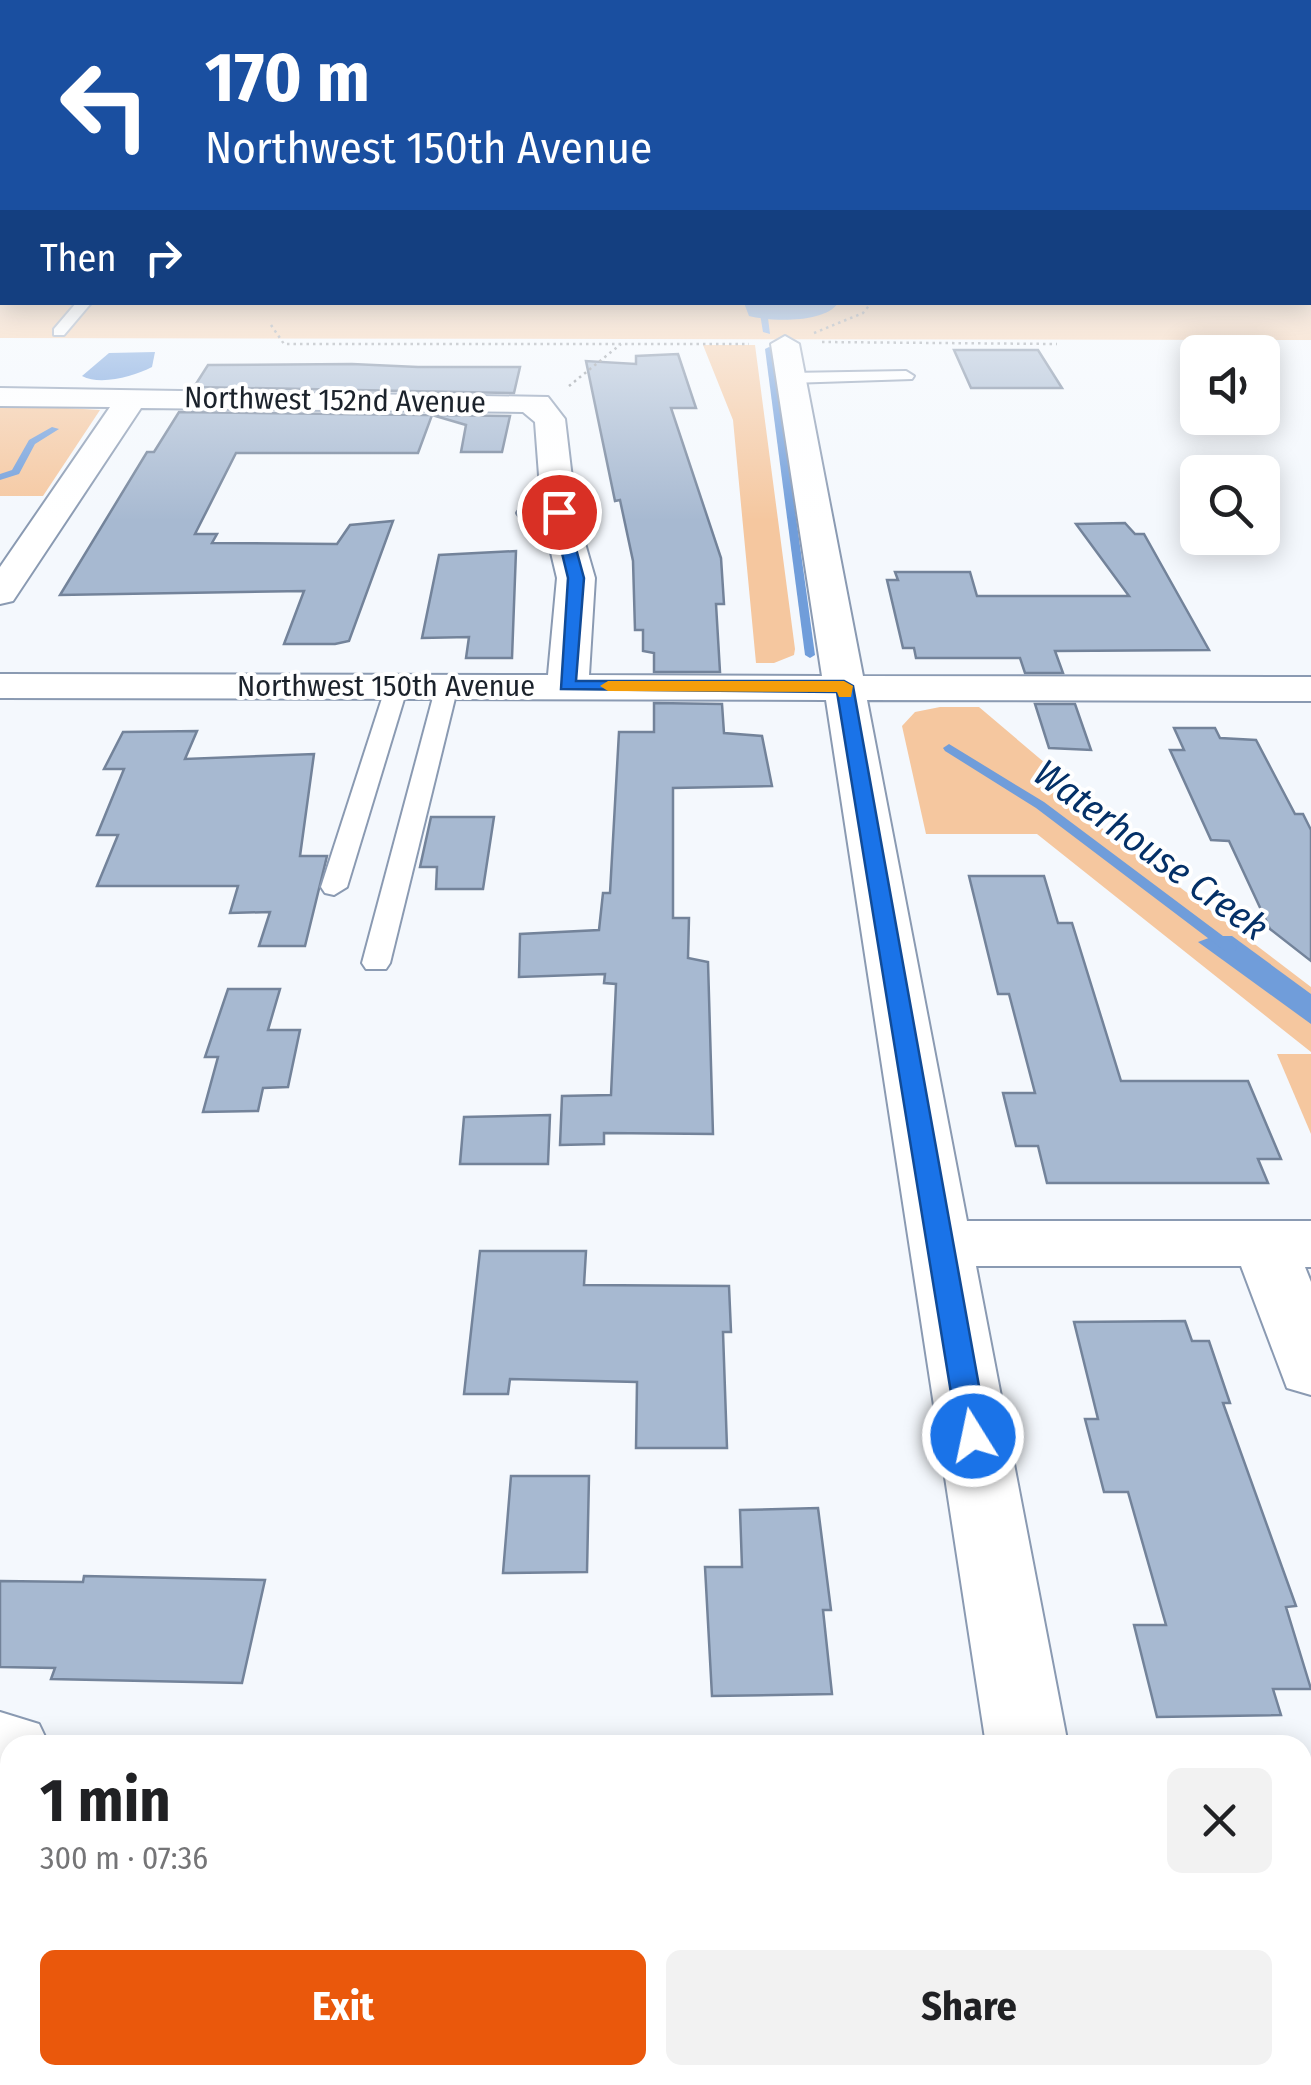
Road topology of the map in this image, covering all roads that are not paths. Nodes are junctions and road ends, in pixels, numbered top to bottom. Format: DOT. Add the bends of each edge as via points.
graph roads {
  1 [pos="64,326"];
  2 [pos="59,332"];
  3 [pos="785,344"];
  4 [pos="906,376"];
  5 [pos="790,378"];
  6 [pos="0,398"];
  7 [pos="132,398"];
  8 [pos="0,593"];
  9 [pos="0,686"];
  10 [pos="397,686"];
  11 [pos="447,686"];
  12 [pos="568,686"];
  13 [pos="844,686"];
  14 [pos="1309,692"];
  15 [pos="334,887"];
  16 [pos="376,963"];
  17 [pos="939,1243"];
  18 [pos="1288,1244"];
  19 [pos="1311,1369"];
  20 [pos="1025,1735"];
  1 -- 2 [label="lane"];
  3 -- 5 [label="street"];
  4 -- 5 [label="lane"];
  5 -- 13 [label="street"];
  6 -- 7 [label="street, Northwest 152nd Avenue"];
  7 -- 8 [label="street"];
  7 -- 12 [label="street, Northwest 152nd Avenue" via="535,404 550,419 547,513 576,578"];
  9 -- 10 [label="street, Northwest 150th Avenue"];
  10 -- 11 [label="street, Northwest 150th Avenue"];
  10 -- 15 [label="lane"];
  11 -- 12 [label="street, Northwest 150th Avenue"];
  11 -- 16 [label="lane"];
  12 -- 13 [label="street, Northwest 150th Avenue"];
  13 -- 14 [label="street, Northwest 150th Avenue"];
  13 -- 17 [label="street"];
  17 -- 18 [label="street"];
  17 -- 20 [label="street"];
  18 -- 19 [label="street"];
}
